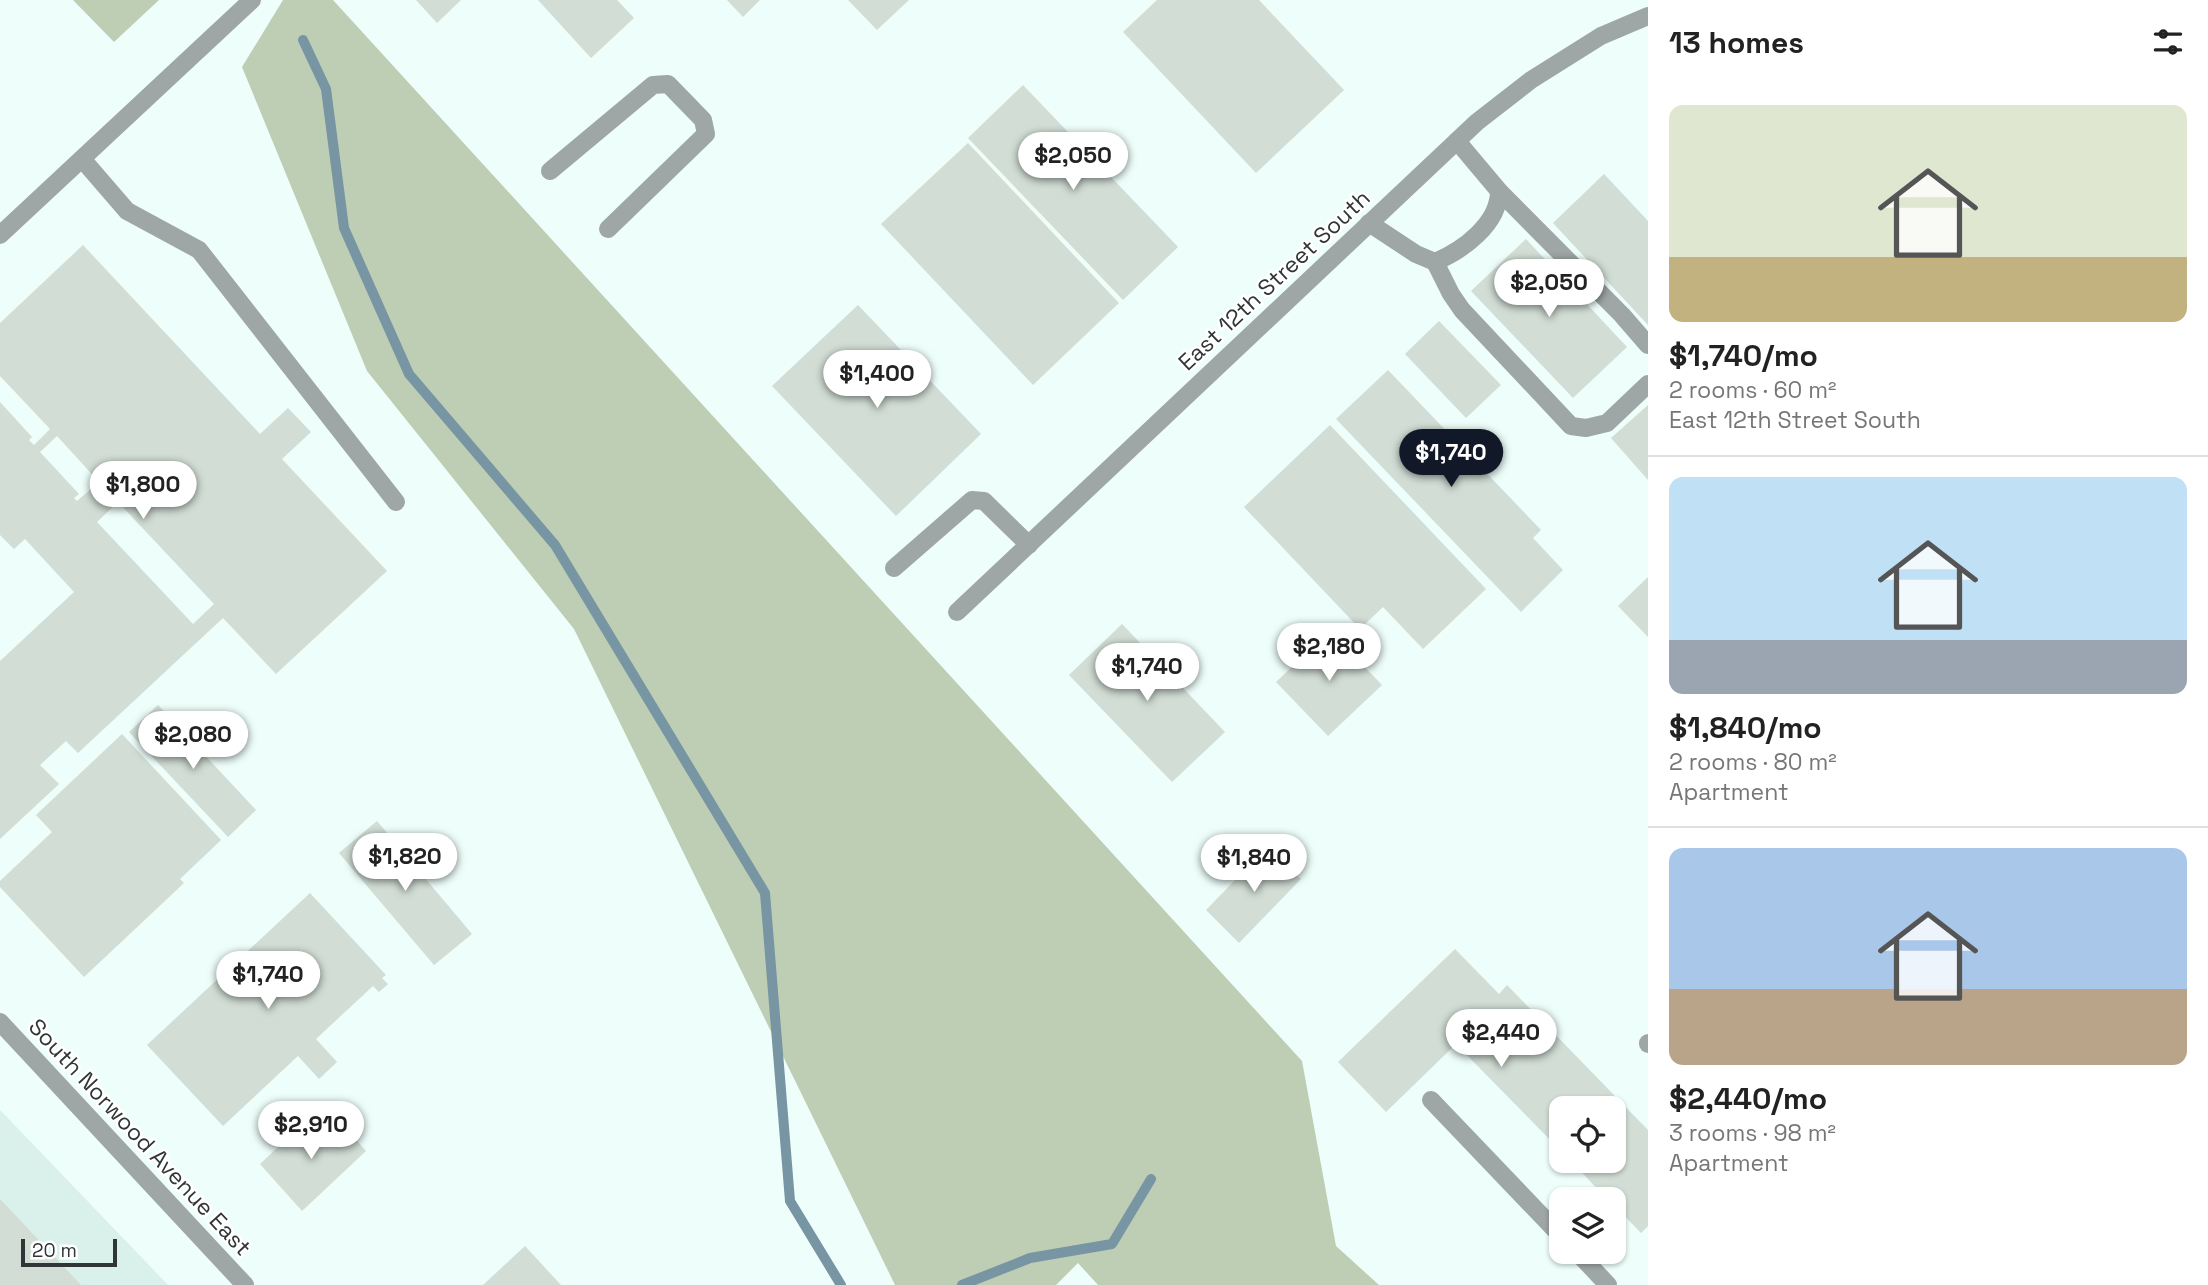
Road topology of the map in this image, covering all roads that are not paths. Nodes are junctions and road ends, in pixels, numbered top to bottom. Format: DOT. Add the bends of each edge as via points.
graph roads {
  1 [pos="252,0"];
  2 [pos="1648,16"];
  3 [pos="1457,141"];
  4 [pos="83,160"];
  5 [pos="550,171"];
  6 [pos="1499,191"];
  7 [pos="1370,223"];
  8 [pos="608,229"];
  9 [pos="0,235"];
  10 [pos="1436,262"];
  11 [pos="1648,345"];
  12 [pos="1648,384"];
  13 [pos="396,502"];
  14 [pos="1029,545"];
  15 [pos="894,568"];
  16 [pos="957,612"];
  17 [pos="0,1022"];
  18 [pos="1431,1100"];
  19 [pos="1549,1223"];
  20 [pos="1588,1264"];
  21 [pos="245,1285"];
  22 [pos="1608,1285"];
  1 -- 4 [label="street"];
  2 -- 3 [label="street, East 12th Street South" via="1601,36 1531,80"];
  3 -- 6 [label="street"];
  3 -- 7 [label="street, East 12th Street South"];
  4 -- 9 [label="street"];
  4 -- 13 [label="street" via="127,211 200,250"];
  5 -- 8 [label="street" via="653,85 668,84 703,120 705,134"];
  6 -- 10 [label="street" via="1493,217 1451,256"];
  6 -- 11 [label="street"];
  7 -- 10 [label="street"];
  7 -- 14 [label="street, East 12th Street South"];
  10 -- 12 [label="street" via="1462,310 1571,426 1586,429 1607,423"];
  14 -- 15 [label="street" via="984,501 972,500"];
  14 -- 16 [label="street, East 12th Street South"];
  17 -- 21 [label="street, South Norwood Avenue East"];
  18 -- 19 [label="street"];
  20 -- 22 [label="street"];
}
